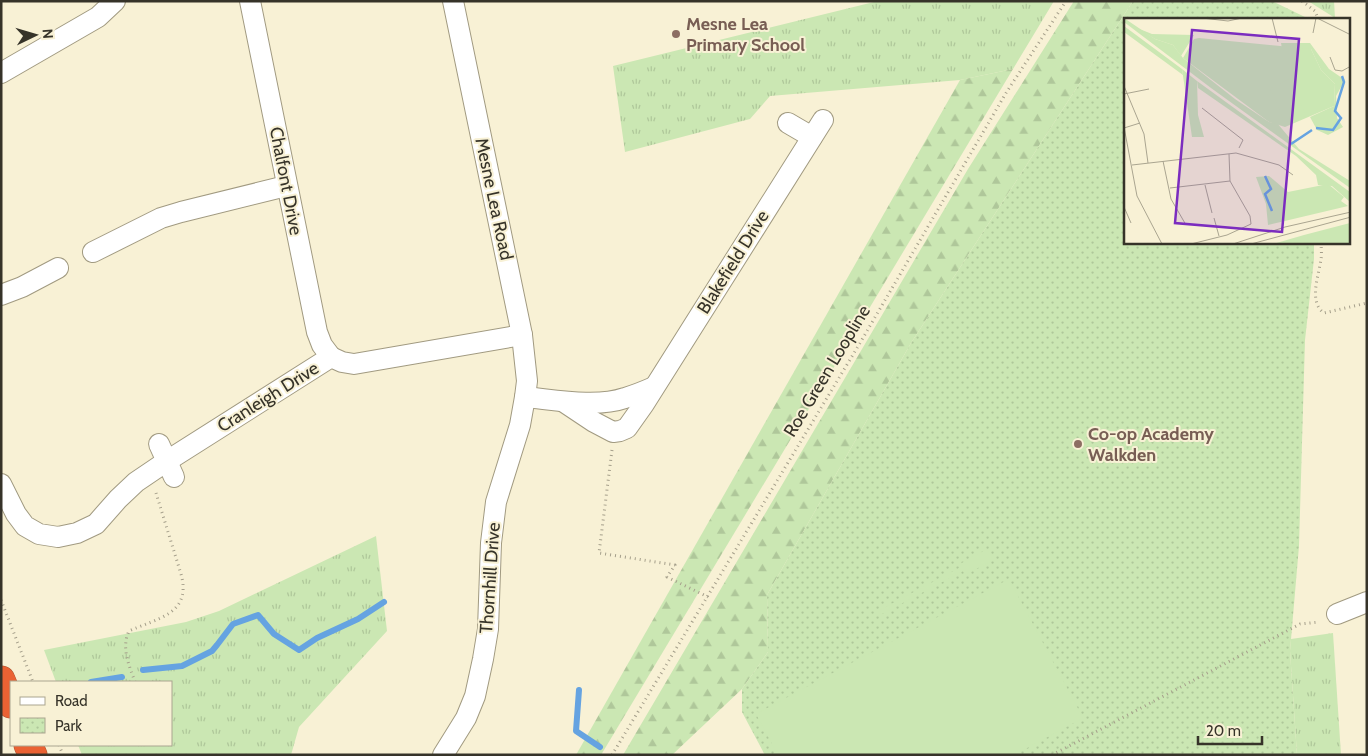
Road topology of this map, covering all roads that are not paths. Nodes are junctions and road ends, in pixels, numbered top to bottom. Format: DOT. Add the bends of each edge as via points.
graph roads {
  1 [pos="115,1"];
  2 [pos="250,1"];
  3 [pos="453,1"];
  4 [pos="1,72"];
  5 [pos="823,120"];
  6 [pos="788,123"];
  7 [pos="812,137"];
  8 [pos="286,186"];
  9 [pos="93,252"];
  10 [pos="58,268"];
  11 [pos="1,295"];
  12 [pos="522,335"];
  13 [pos="331,357"];
  14 [pos="654,387"];
  15 [pos="526,396"];
  16 [pos="564,402"];
  17 [pos="1,484"];
  18 [pos="1367,602"];
  19 [pos="1337,614"];
  20 [pos="1,680"];
  21 [pos="10,702"];
  22 [pos="442,755"];
  1 -- 4 [label="street" via="98,17"];
  2 -- 8 [label="street, Chalfont Drive"];
  3 -- 12 [label="street, Mesne Lea Road"];
  5 -- 7 [label="street, Blakefield Drive"];
  6 -- 7 [label="street"];
  7 -- 14 [label="street, Blakefield Drive"];
  8 -- 9 [label="street" via="161,218"];
  8 -- 13 [label="street, Chalfont Drive" via="317,332"];
  10 -- 11 [label="street"];
  12 -- 13 [label="street, Cranleigh Drive" via="354,364"];
  12 -- 15 [label="street, Mesne Lea Road"];
  13 -- 17 [label="street, Cranleigh Drive" via="166,461 136,482 96,524 77,533 58,537 39,534 25,526"];
  14 -- 16 [label="street" via="624,399 596,403"];
  14 -- 16 [label="street, Blakefield Drive" via="626,428 620,431 613,432"];
  15 -- 16 [label="street"];
  15 -- 22 [label="street, Thornhill Drive" via="496,502 488,629 475,696 466,718"];
  18 -- 19 [label="street"];
  20 -- 21 [label="highway"];
}
